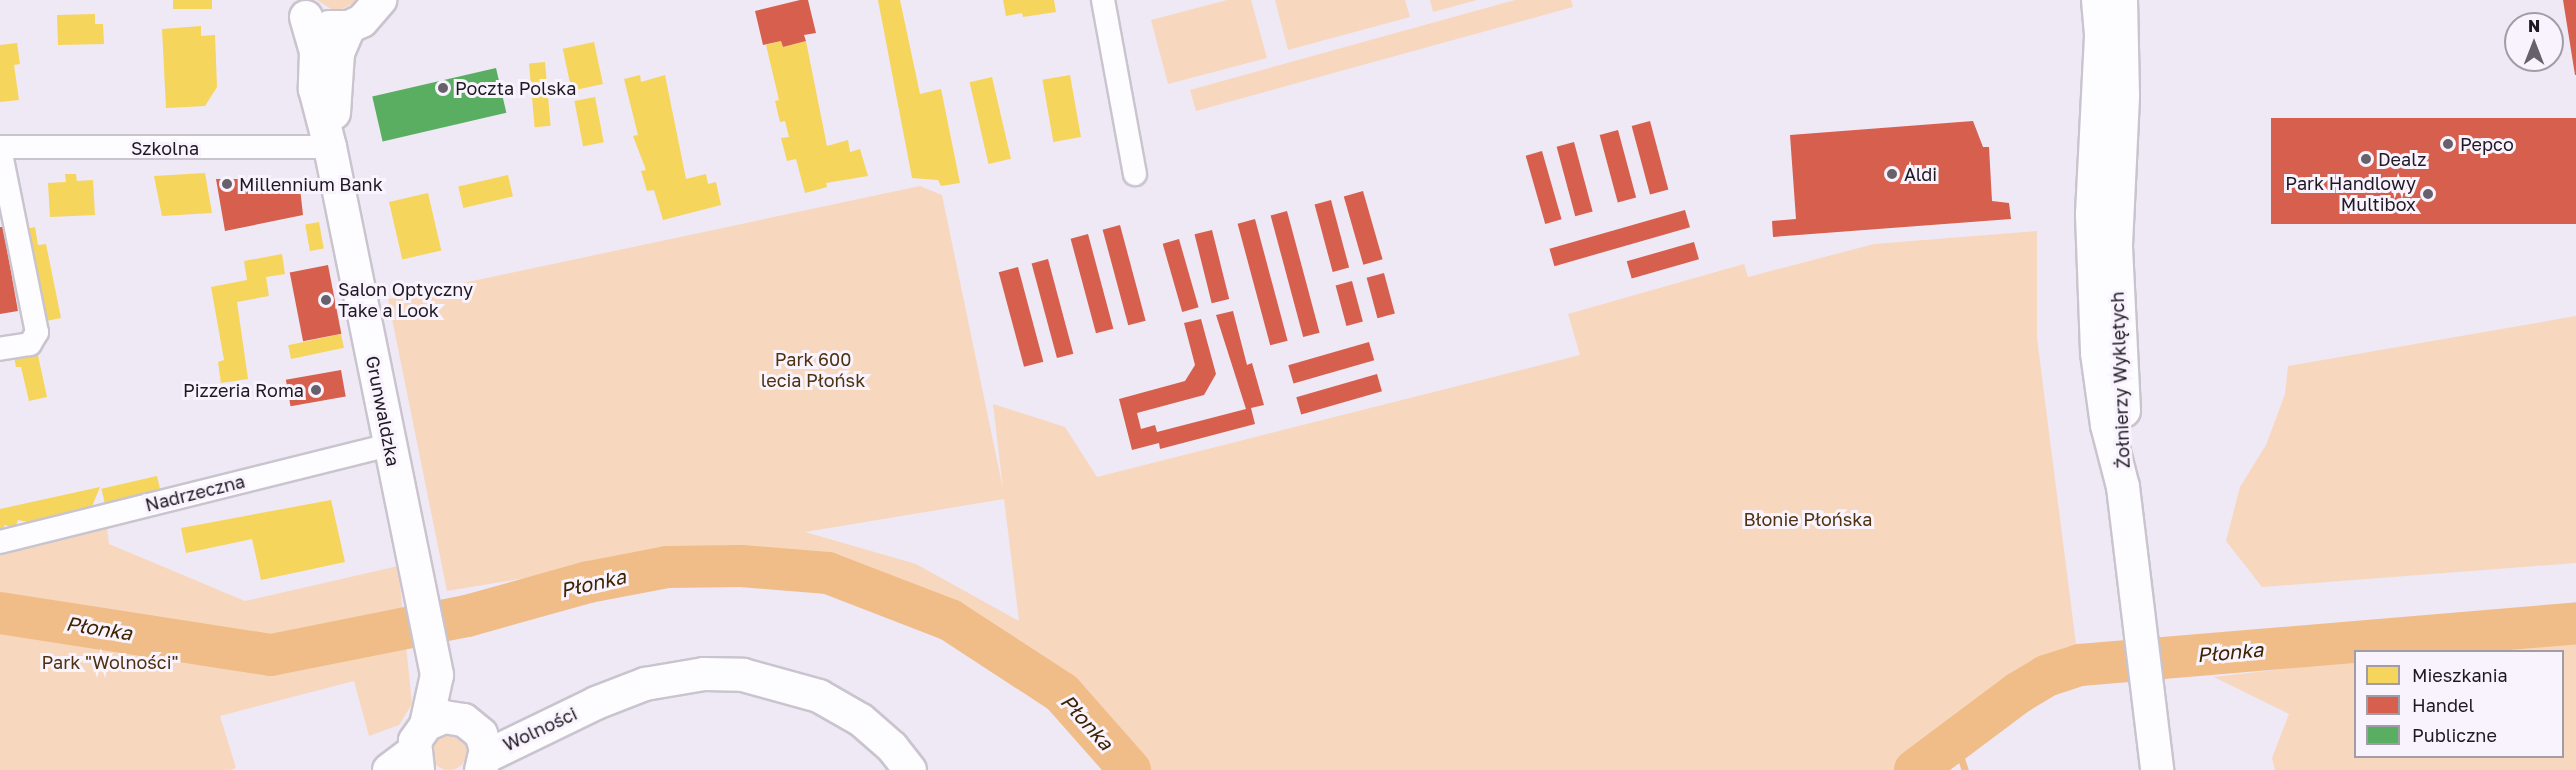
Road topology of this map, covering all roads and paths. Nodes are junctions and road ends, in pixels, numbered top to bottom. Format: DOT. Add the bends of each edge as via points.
graph roads {
  1 [pos="380,0"];
  2 [pos="1103,0"];
  3 [pos="2098,0"];
  4 [pos="2121,0"];
  5 [pos="300,8"];
  6 [pos="349,27"];
  7 [pos="330,147"];
  8 [pos="0,148"];
  9 [pos="1134,174"];
  10 [pos="0,349"];
  11 [pos="390,445"];
  12 [pos="2123,487"];
  13 [pos="0,542"];
  14 [pos="437,675"];
  15 [pos="596,703"];
  16 [pos="470,724"];
  17 [pos="419,749"];
  18 [pos="483,764"];
  19 [pos="389,770"];
  20 [pos="910,770"];
  21 [pos="2157,770"];
  1 -- 6 [label="street" via="362,21"];
  2 -- 9 [label="street"];
  3 -- 12 [label="street, Żołnierzy Wyklętych" via="2101,36 2092,194 2092,280 2103,403"];
  4 -- 12 [label="street, Żołnierzy Wyklętych" via="2123,97 2116,248 2125,422"];
  5 -- 6 [label="street" via="326,27"];
  5 -- 7 [label="street, Grunwaldzka" via="316,51 315,89"];
  6 -- 7 [label="street, Grunwaldzka" via="338,53"];
  7 -- 8 [label="street, Szkolna"];
  7 -- 11 [label="street, Grunwaldzka"];
  8 -- 10 [label="street" via="37,332 30,344"];
  11 -- 13 [label="street, Nadrzeczna"];
  11 -- 14 [label="street, Grunwaldzka"];
  12 -- 21 [label="street"];
  14 -- 16 [label="street, Grunwaldzka"];
  14 -- 17 [label="street, Grunwaldzka"];
  15 -- 16 [label="street, Wolności" via="541,710 500,724"];
  15 -- 18 [label="street, Wolności"];
  15 -- 20 [label="street, Wolności" via="670,678 743,675 783,683 819,696 861,720 892,747"];
  16 -- 17 [label="street, Wolności" via="444,717"];
  16 -- 18 [label="street, Grunwaldzka" via="484,742"];
  17 -- 19 [label="street"];
}
